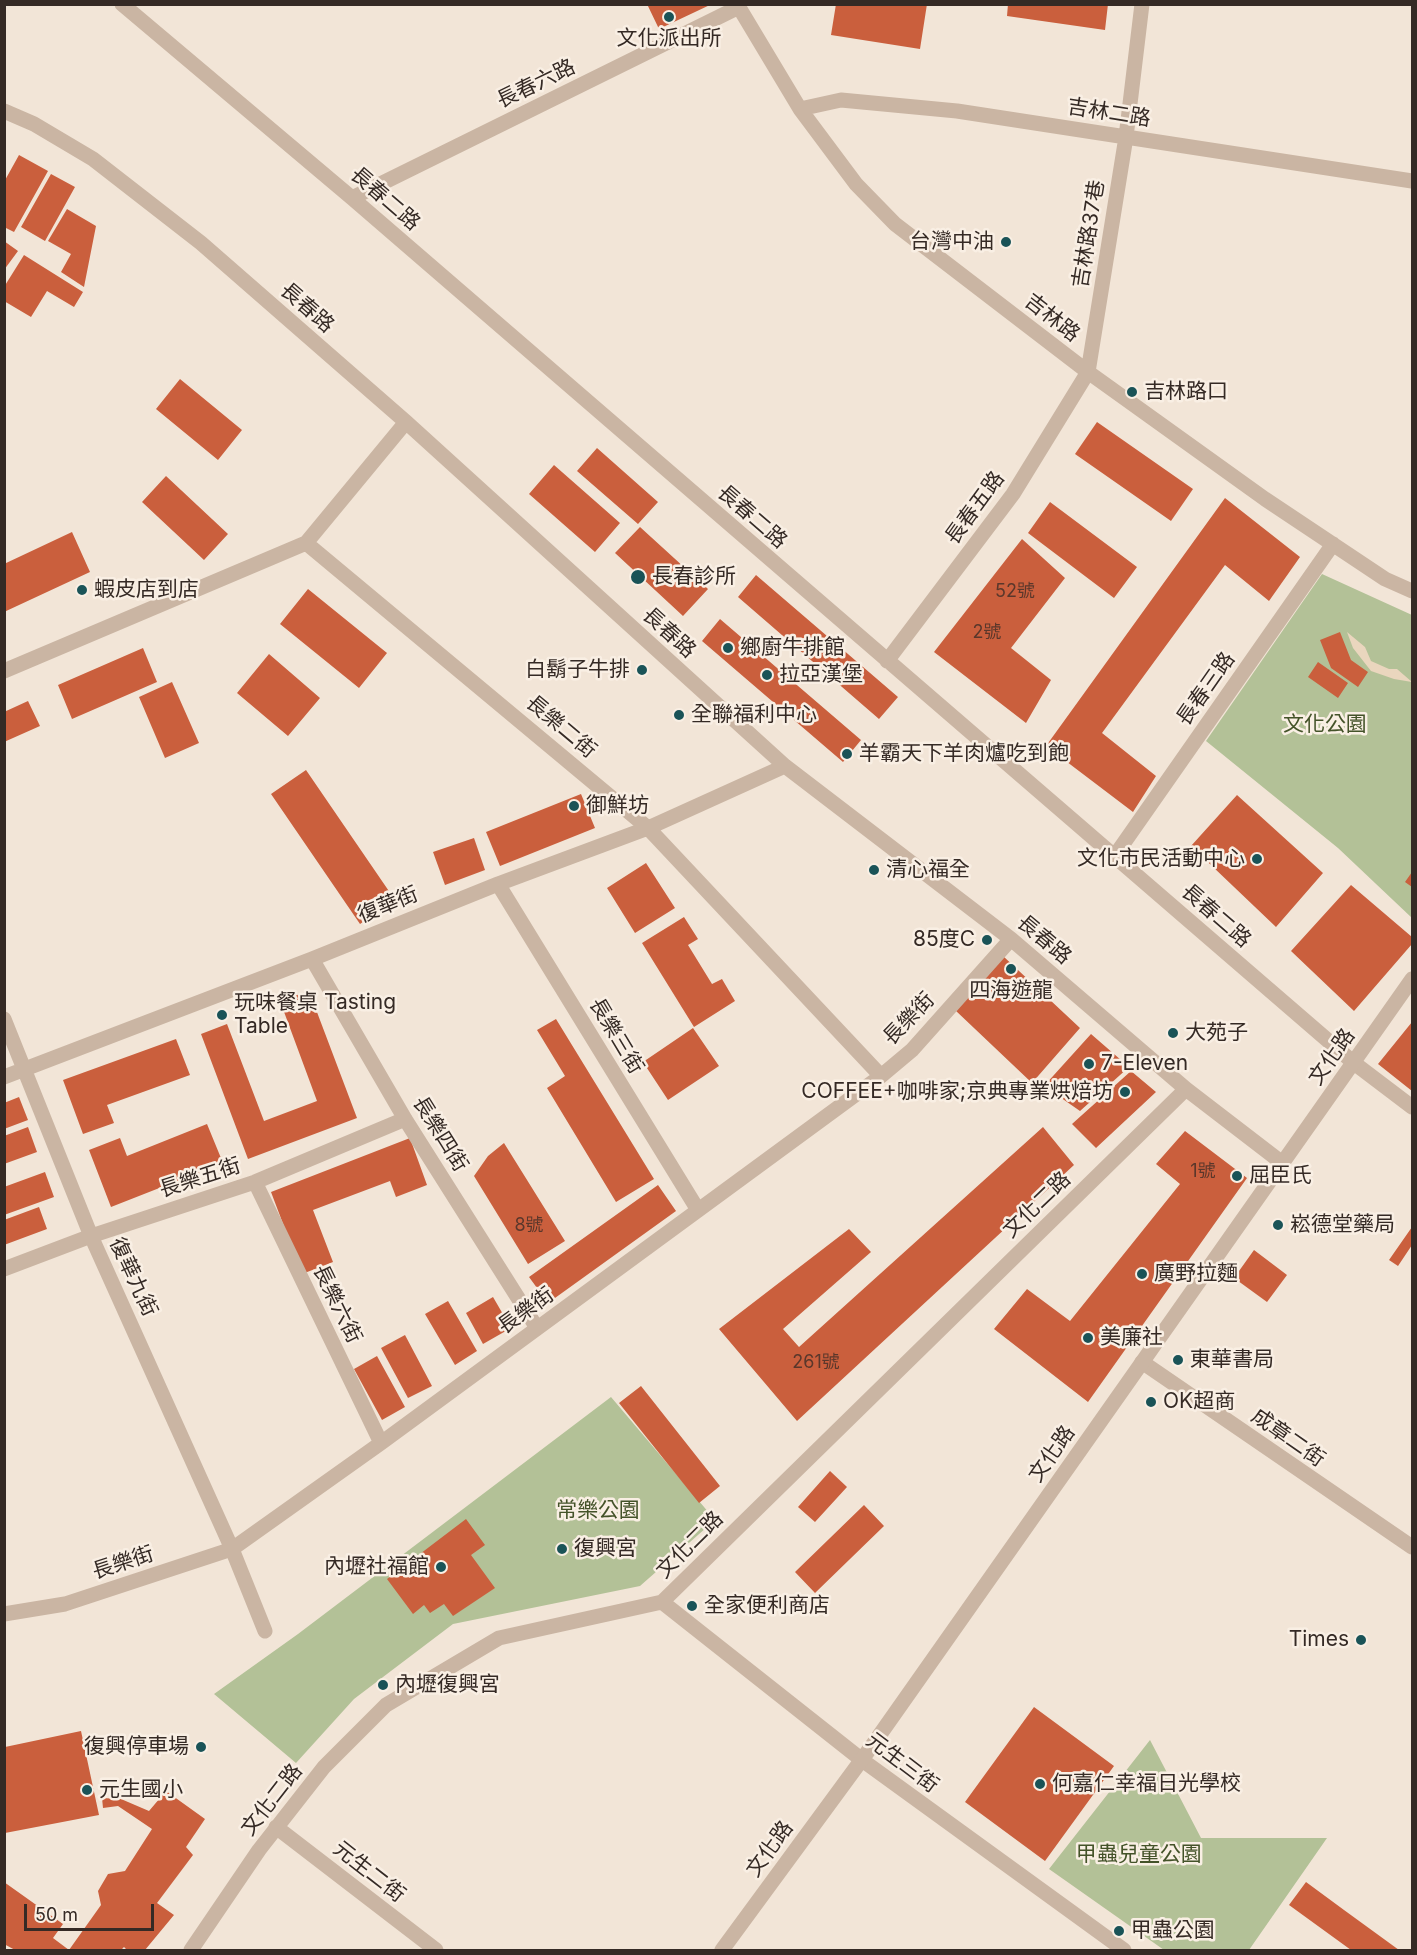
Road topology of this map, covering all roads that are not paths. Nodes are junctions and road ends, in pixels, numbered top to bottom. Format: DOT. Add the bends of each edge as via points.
graph roads {
  1 [pos="122,4"];
  2 [pos="1143,4"];
  3 [pos="738,6"];
  4 [pos="800,109"];
  5 [pos="4,111"];
  6 [pos="1126,137"];
  7 [pos="1413,181"];
  8 [pos="352,198"];
  9 [pos="1088,372"];
  10 [pos="406,422"];
  11 [pos="306,543"];
  12 [pos="1333,544"];
  13 [pos="1413,591"];
  14 [pos="886,661"];
  15 [pos="4,671"];
  16 [pos="785,766"];
  17 [pos="648,828"];
  18 [pos="1114,857"];
  19 [pos="498,884"];
  20 [pos="1011,939"];
  21 [pos="312,959"];
  22 [pos="1413,979"];
  23 [pos="4,1019"];
  24 [pos="1353,1062"];
  25 [pos="24,1069"];
  26 [pos="881,1076"];
  27 [pos="4,1077"];
  28 [pos="1186,1089"];
  29 [pos="1413,1107"];
  30 [pos="405,1119"];
  31 [pos="1281,1162"];
  32 [pos="255,1182"];
  33 [pos="698,1210"];
  34 [pos="91,1236"];
  35 [pos="4,1269"];
  36 [pos="537,1328"];
  37 [pos="1142,1362"];
  38 [pos="381,1443"];
  39 [pos="1413,1547"];
  40 [pos="232,1548"];
  41 [pos="662,1602"];
  42 [pos="4,1614"];
  43 [pos="265,1631"];
  44 [pos="862,1760"];
  45 [pos="276,1827"];
  46 [pos="191,1950"];
  47 [pos="435,1950"];
  48 [pos="722,1950"];
  49 [pos="1124,1950"];
  1 -- 8 [label="street, 長春二路"];
  2 -- 6 [label="street, 吉林路37巷"];
  3 -- 4 [label="street, 吉林路"];
  3 -- 8 [label="street, 長春六路"];
  4 -- 6 [label="street, 吉林二路" via="841,100 957,111"];
  4 -- 9 [label="street, 吉林路" via="856,184 895,224"];
  5 -- 10 [label="street, 長春路" via="93,159 201,243"];
  6 -- 7 [label="street, 吉林二路"];
  6 -- 9 [label="street, 吉林路37巷"];
  8 -- 14 [label="street, 長春二路"];
  9 -- 12 [label="street, 吉林路"];
  9 -- 14 [label="street, 長春五路" via="1013,494"];
  10 -- 11 [label="street"];
  10 -- 16 [label="street, 長春路"];
  11 -- 15 [label="street"];
  11 -- 17 [label="street, 長樂二街"];
  12 -- 13 [label="street, 吉林路" via="1385,579"];
  12 -- 18 [label="street, 長春三路"];
  14 -- 18 [label="street, 長春二路"];
  16 -- 17 [label="street, 復華街"];
  16 -- 20 [label="street, 長春路"];
  17 -- 19 [label="street, 復華街"];
  17 -- 26 [label="street, 長樂二街"];
  18 -- 24 [label="street, 長春二路"];
  19 -- 21 [label="street, 復華街"];
  19 -- 33 [label="street, 長樂三街"];
  20 -- 26 [label="street, 長樂街" via="912,1050"];
  20 -- 28 [label="street, 長春路"];
  21 -- 25 [label="street, 復華街"];
  21 -- 30 [label="street, 長樂四街"];
  22 -- 24 [label="street, 文化路"];
  23 -- 25 [label="street, 復華九街"];
  24 -- 29 [label="street, 長春二路"];
  24 -- 31 [label="street, 文化路"];
  25 -- 27 [label="street, 復華街"];
  25 -- 34 [label="street, 復華九街"];
  26 -- 33 [label="street, 長樂街"];
  28 -- 31 [label="street, 長春路"];
  28 -- 41 [label="street, 文化二路"];
  30 -- 32 [label="street, 長樂五街"];
  30 -- 36 [label="street, 長樂四街"];
  31 -- 37 [label="street, 文化路"];
  32 -- 34 [label="street, 長樂五街"];
  32 -- 38 [label="street, 長樂六街"];
  33 -- 36 [label="street, 長樂街"];
  34 -- 35 [label="street, 長樂五街"];
  34 -- 40 [label="street, 復華九街"];
  36 -- 38 [label="street, 長樂街"];
  37 -- 39 [label="street, 成章二街"];
  37 -- 44 [label="street, 文化路"];
  38 -- 40 [label="street, 長樂街"];
  40 -- 42 [label="street, 長樂街" via="65,1604"];
  40 -- 43 [label="street, 復華九街"];
  41 -- 44 [label="street, 元生三街"];
  41 -- 45 [label="street, 文化二路" via="499,1638 386,1705 324,1767"];
  44 -- 48 [label="street, 文化路"];
  44 -- 49 [label="street, 元生三街"];
  45 -- 46 [label="street, 文化二路"];
  45 -- 47 [label="street, 元生二街"];
}
